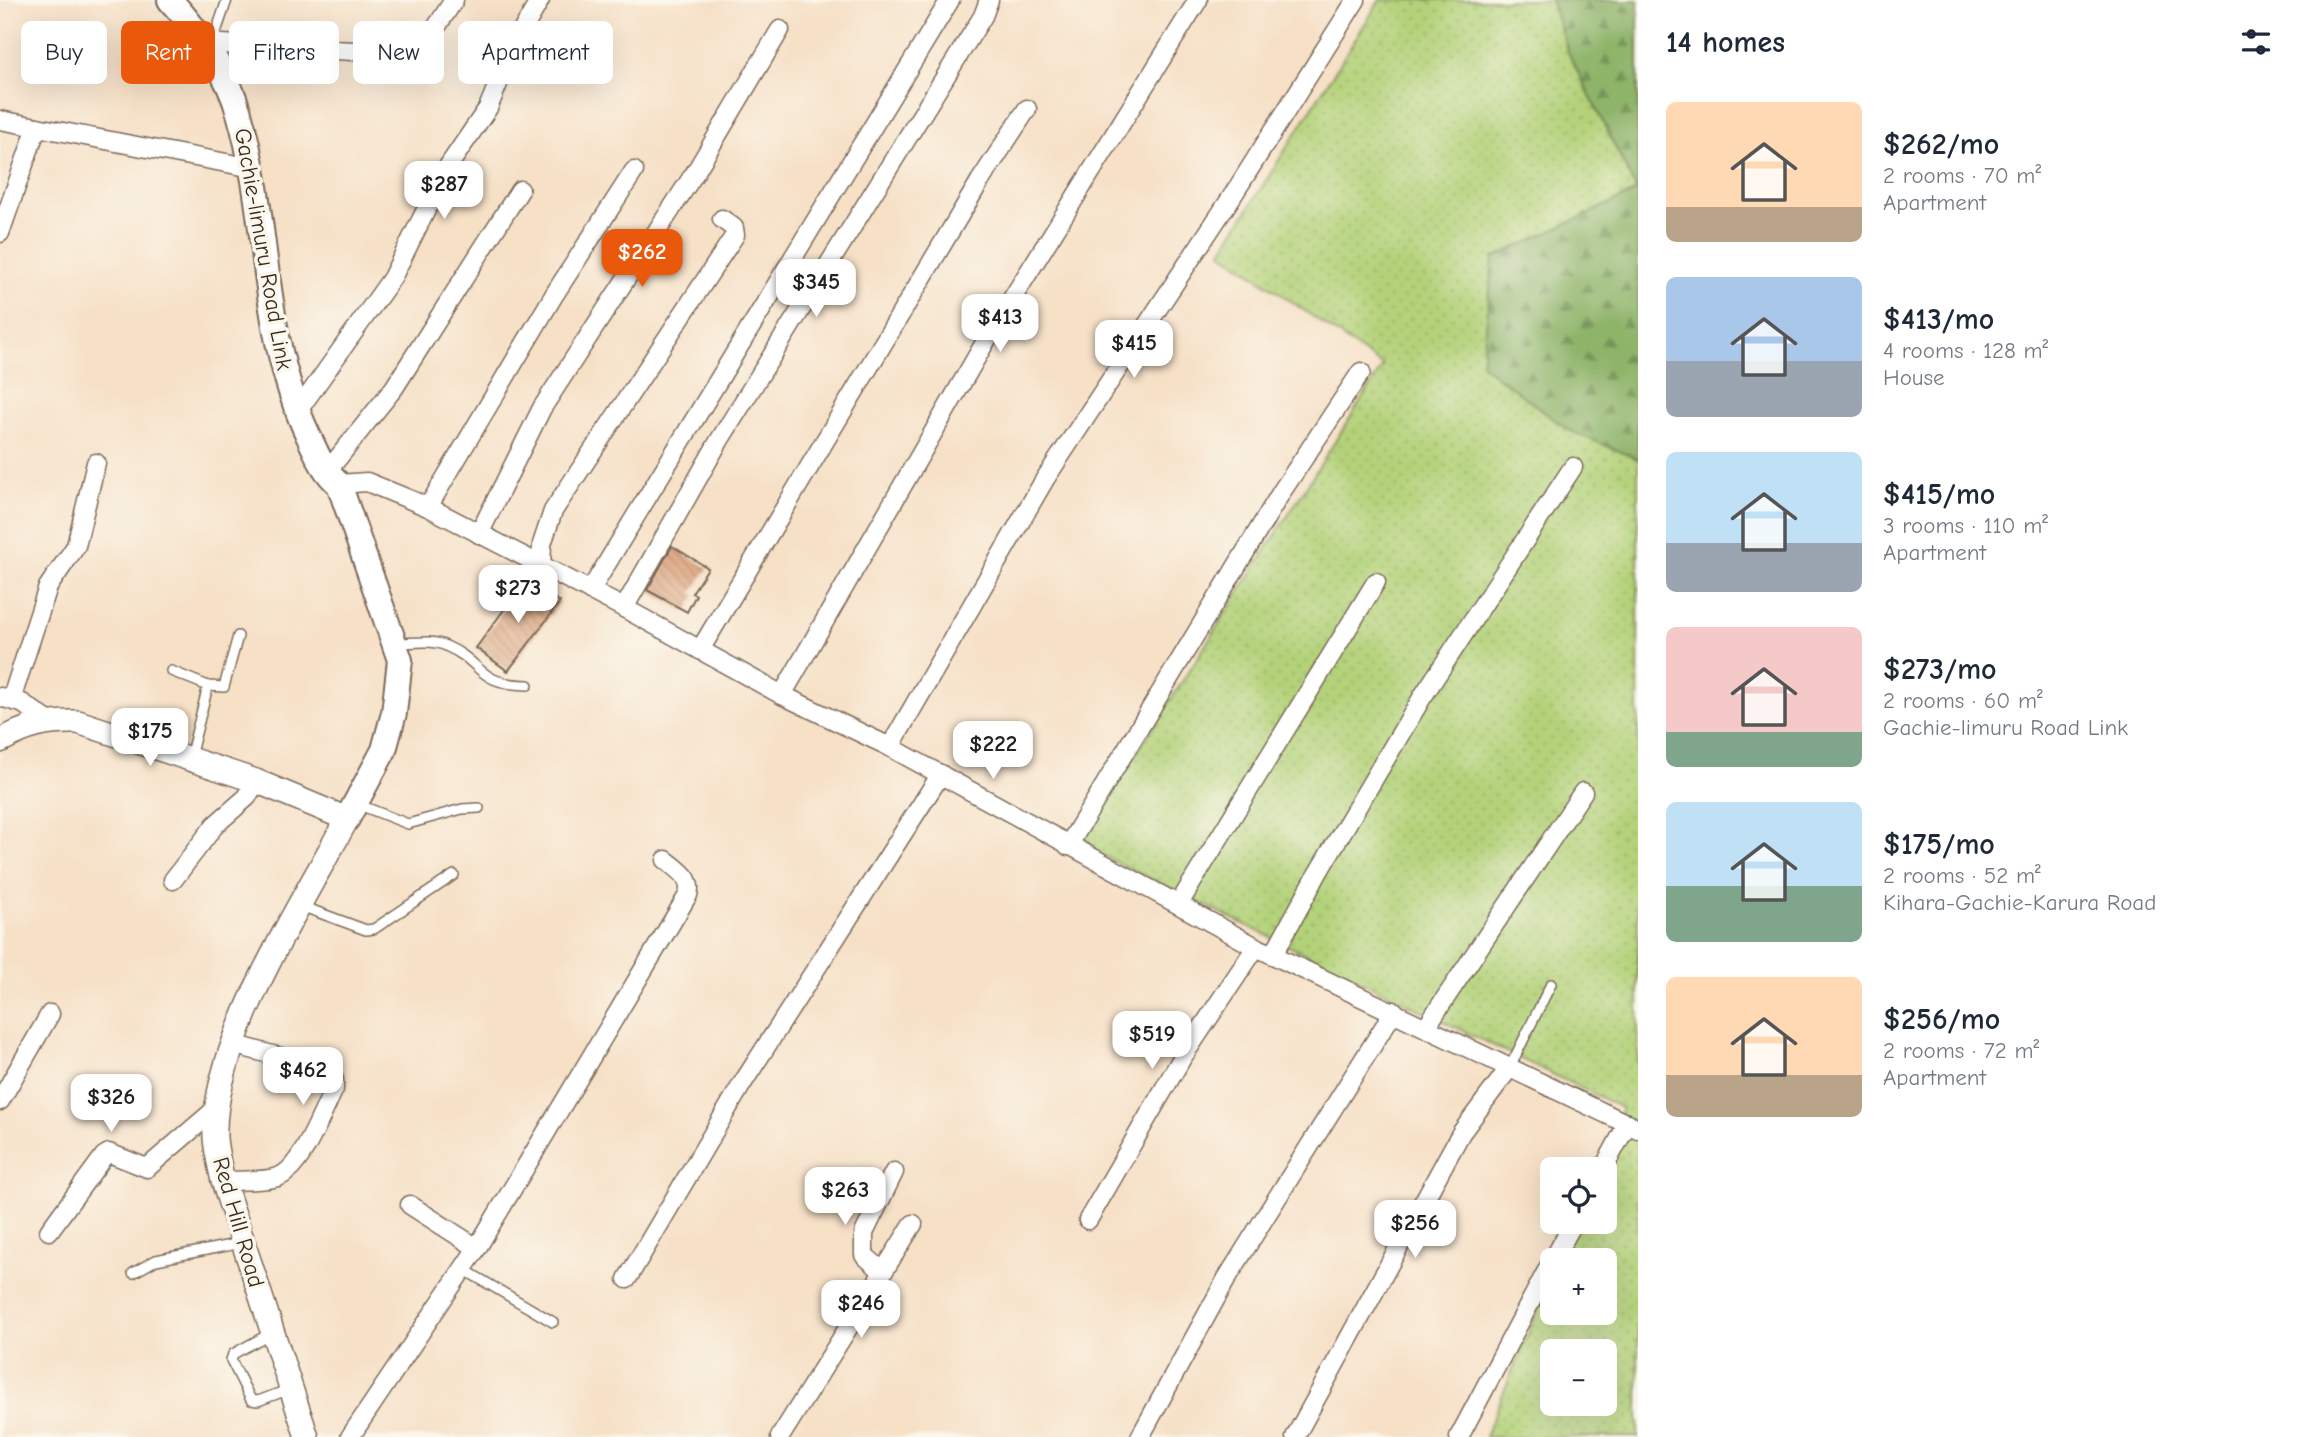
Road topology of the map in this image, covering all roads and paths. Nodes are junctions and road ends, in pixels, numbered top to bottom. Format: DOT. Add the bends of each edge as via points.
graph roads {
  1 [pos="170,0"];
  2 [pos="228,0"];
  3 [pos="454,0"];
  4 [pos="540,0"];
  5 [pos="950,0"];
  6 [pos="989,0"];
  7 [pos="1198,0"];
  8 [pos="1356,0"];
  9 [pos="188,21"];
  10 [pos="215,29"];
  11 [pos="780,30"];
  12 [pos="215,44"];
  13 [pos="215,58"];
  14 [pos="1027,109"];
  15 [pos="0,120"];
  16 [pos="37,127"];
  17 [pos="253,168"];
  18 [pos="634,171"];
  19 [pos="520,190"];
  20 [pos="722,219"];
  21 [pos="0,233"];
  22 [pos="1361,372"];
  23 [pos="297,412"];
  24 [pos="96,463"];
  25 [pos="1573,467"];
  26 [pos="333,479"];
  27 [pos="428,507"];
  28 [pos="479,534"];
  29 [pos="541,566"];
  30 [pos="1376,582"];
  31 [pos="590,591"];
  32 [pos="624,608"];
  33 [pos="238,636"];
  34 [pos="395,643"];
  35 [pos="700,650"];
  36 [pos="171,671"];
  37 [pos="528,685"];
  38 [pos="208,686"];
  39 [pos="782,695"];
  40 [pos="6,698"];
  41 [pos="48,721"];
  42 [pos="0,741"];
  43 [pos="890,747"];
  44 [pos="189,759"];
  45 [pos="941,774"];
  46 [pos="256,781"];
  47 [pos="1583,792"];
  48 [pos="479,808"];
  49 [pos="351,811"];
  50 [pos="1068,846"];
  51 [pos="666,860"];
  52 [pos="454,875"];
  53 [pos="173,880"];
  54 [pos="1180,902"];
  55 [pos="301,906"];
  56 [pos="1256,947"];
  57 [pos="1273,955"];
  58 [pos="1551,984"];
  59 [pos="1394,1011"];
  60 [pos="50,1014"];
  61 [pos="1426,1027"];
  62 [pos="233,1044"];
  63 [pos="1510,1067"];
  64 [pos="0,1101"];
  65 [pos="218,1107"];
  66 [pos="1633,1126"];
  67 [pos="1611,1157"];
  68 [pos="894,1172"];
  69 [pos="223,1181"];
  70 [pos="410,1205"];
  71 [pos="1088,1220"];
  72 [pos="913,1224"];
  73 [pos="49,1231"];
  74 [pos="243,1243"];
  75 [pos="477,1248"];
  76 [pos="463,1269"];
  77 [pos="882,1270"];
  78 [pos="133,1273"];
  79 [pos="627,1279"];
  80 [pos="1540,1285"];
  81 [pos="553,1322"];
  82 [pos="273,1332"];
  83 [pos="291,1388"];
  84 [pos="307,1437"];
  85 [pos="350,1437"];
  86 [pos="780,1437"];
  87 [pos="1140,1437"];
  88 [pos="1295,1437"];
  89 [pos="1459,1437"];
  1 -- 9 [label="main road, Gachie-limuru Road Link"];
  2 -- 10 [label="lane"];
  3 -- 12 [label="street" via="422,49 409,54"];
  4 -- 23 [label="street" via="515,43 488,108 447,168 392,278"];
  5 -- 31 [label="street"];
  6 -- 32 [label="street" via="726,430"];
  7 -- 39 [label="street" via="987,339"];
  8 -- 43 [label="street" via="1045,479"];
  11 -- 28 [label="street" via="696,171 542,408"];
  13 -- 17 [label="main road, Gachie-limuru Road Link" via="239,110"];
  14 -- 35 [label="street"];
  15 -- 16 [label="street"];
  16 -- 17 [label="street"];
  16 -- 21 [label="street"];
  17 -- 23 [label="main road, Gachie-limuru Road Link" via="278,352"];
  18 -- 27 [label="street"];
  19 -- 26 [label="street"];
  20 -- 29 [label="street" via="734,228 735,235 553,511 542,544"];
  22 -- 50 [label="street" via="1282,491"];
  23 -- 26 [label="main road, Gachie-limuru Road Link"];
  24 -- 40 [label="street" via="76,545 48,587"];
  25 -- 57 [label="street" via="1423,696"];
  26 -- 27 [label="street" via="366,482"];
  26 -- 34 [label="main road, Gachie-limuru Road Link"];
  27 -- 28 [label="street"];
  28 -- 29 [label="street"];
  29 -- 31 [label="street"];
  30 -- 54 [label="street"];
  31 -- 32 [label="street"];
  32 -- 35 [label="street"];
  33 -- 38 [label="lane" via="228,682 218,689"];
  34 -- 37 [label="lane" via="445,645 488,678"];
  34 -- 49 [label="main road, Gachie-limuru Road Link" via="400,660 394,713 384,750"];
  35 -- 39 [label="street"];
  36 -- 38 [label="lane"];
  38 -- 44 [label="lane"];
  39 -- 43 [label="street"];
  40 -- 41 [label="street"];
  41 -- 42 [label="street" via="24,727"];
  41 -- 44 [label="street" via="78,722"];
  43 -- 45 [label="street"];
  44 -- 46 [label="street"];
  45 -- 50 [label="street"];
  45 -- 79 [label="street" via="742,1084"];
  46 -- 49 [label="street"];
  46 -- 53 [label="street"];
  47 -- 61 [label="street"];
  48 -- 49 [label="lane" via="408,824"];
  49 -- 55 [label="street, Red Hill Road"];
  50 -- 54 [label="street"];
  51 -- 75 [label="street" via="688,878 688,895"];
  52 -- 55 [label="lane" via="374,929"];
  54 -- 56 [label="street"];
  55 -- 62 [label="street, Red Hill Road" via="242,1017"];
  56 -- 57 [label="street"];
  56 -- 71 [label="street" via="1182,1058"];
  57 -- 59 [label="street"];
  58 -- 63 [label="lane"];
  59 -- 61 [label="street"];
  59 -- 87 [label="street" via="1227,1279"];
  60 -- 64 [label="street"];
  61 -- 63 [label="street"];
  62 -- 65 [label="street, Red Hill Road"];
  62 -- 69 [label="street" via="323,1069 330,1074 334,1088 303,1150 285,1174"];
  63 -- 66 [label="street"];
  63 -- 88 [label="street" via="1461,1133"];
  65 -- 69 [label="street, Red Hill Road" via="215,1138"];
  65 -- 73 [label="street" via="152,1166 140,1168 116,1155 104,1156"];
  66 -- 67 [label="street"];
  68 -- 77 [label="street" via="864,1233 864,1255"];
  69 -- 74 [label="street, Red Hill Road"];
  70 -- 75 [label="street"];
  72 -- 77 [label="street"];
  74 -- 78 [label="lane" via="156,1260"];
  74 -- 82 [label="street, Red Hill Road"];
  75 -- 76 [label="street"];
  76 -- 81 [label="lane"];
  76 -- 85 [label="street"];
  77 -- 86 [label="street"];
  80 -- 89 [label="street"];
  82 -- 83 [label="street, Red Hill Road"];
  82 -- 83 [label="lane" via="233,1354 231,1360 251,1400"];
  83 -- 84 [label="street, Red Hill Road"];
}
